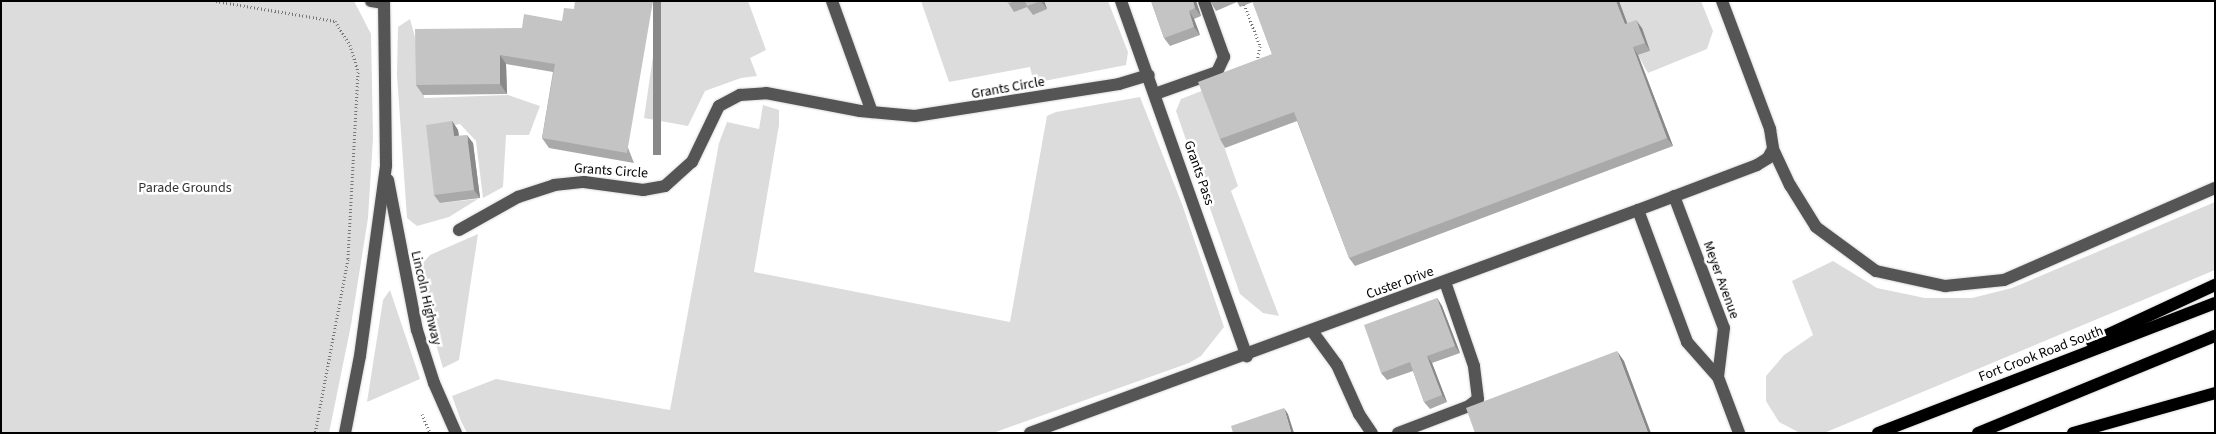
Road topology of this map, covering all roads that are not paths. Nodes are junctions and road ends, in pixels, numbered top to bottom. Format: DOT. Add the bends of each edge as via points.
graph roads {
  1 [pos="371,1"];
  2 [pos="832,1"];
  3 [pos="1121,1"];
  4 [pos="1204,1"];
  5 [pos="1722,1"];
  6 [pos="384,2"];
  7 [pos="1149,75"];
  8 [pos="1155,94"];
  9 [pos="872,112"];
  10 [pos="1774,149"];
  11 [pos="386,165"];
  12 [pos="2215,188"];
  13 [pos="1674,196"];
  14 [pos="1638,210"];
  15 [pos="459,230"];
  16 [pos="1445,282"];
  17 [pos="2215,285"];
  18 [pos="2215,303"];
  19 [pos="1312,332"];
  20 [pos="2215,336"];
  21 [pos="1247,356"];
  22 [pos="1718,377"];
  23 [pos="1978,394"];
  24 [pos="2215,394"];
  25 [pos="345,433"];
  26 [pos="456,433"];
  27 [pos="1030,433"];
  28 [pos="1372,433"];
  29 [pos="1398,433"];
  30 [pos="1739,433"];
  31 [pos="1878,433"];
  32 [pos="1978,433"];
  33 [pos="2073,433"];
  1 -- 6 [label="street"];
  2 -- 9 [label="street"];
  3 -- 7 [label="street, Grants Pass"];
  4 -- 8 [label="street" via="1224,57 1217,72"];
  5 -- 10 [label="street" via="1770,129"];
  6 -- 11 [label="street, Lincoln Highway"];
  7 -- 8 [label="street, Grants Pass"];
  7 -- 9 [label="street, Grants Circle" via="1119,84 940,114 916,116"];
  8 -- 21 [label="street, Grants Pass"];
  9 -- 15 [label="street, Grants Circle" via="766,93 740,95 719,106 692,162 666,186 643,190 584,182 554,185 518,197"];
  10 -- 12 [label="street" via="1790,185 1816,227 1876,271 1945,286 2004,280"];
  10 -- 13 [label="street, Custer Drive" via="1768,158 1757,164"];
  11 -- 25 [label="street, Lincoln Highway" via="360,356"];
  11 -- 26 [label="street, Lincoln Highway" via="417,330 434,383"];
  13 -- 14 [label="street, Custer Drive"];
  13 -- 22 [label="street, Meyer Avenue" via="1724,328"];
  14 -- 16 [label="street, Custer Drive"];
  14 -- 22 [label="street, Meyer Avenue" via="1687,342"];
  16 -- 19 [label="street, Custer Drive"];
  16 -- 29 [label="street" via="1474,366 1478,399 1469,406"];
  17 -- 23 [label="main road"];
  18 -- 23 [label="main road, Fort Crook Road South"];
  19 -- 21 [label="street, Custer Drive"];
  19 -- 28 [label="street" via="1337,365 1359,414"];
  20 -- 32 [label="main road"];
  21 -- 27 [label="street, Custer Drive"];
  22 -- 30 [label="street, Meyer Avenue"];
  23 -- 31 [label="main road, Fort Crook Road South"];
  24 -- 33 [label="main road"];
}
